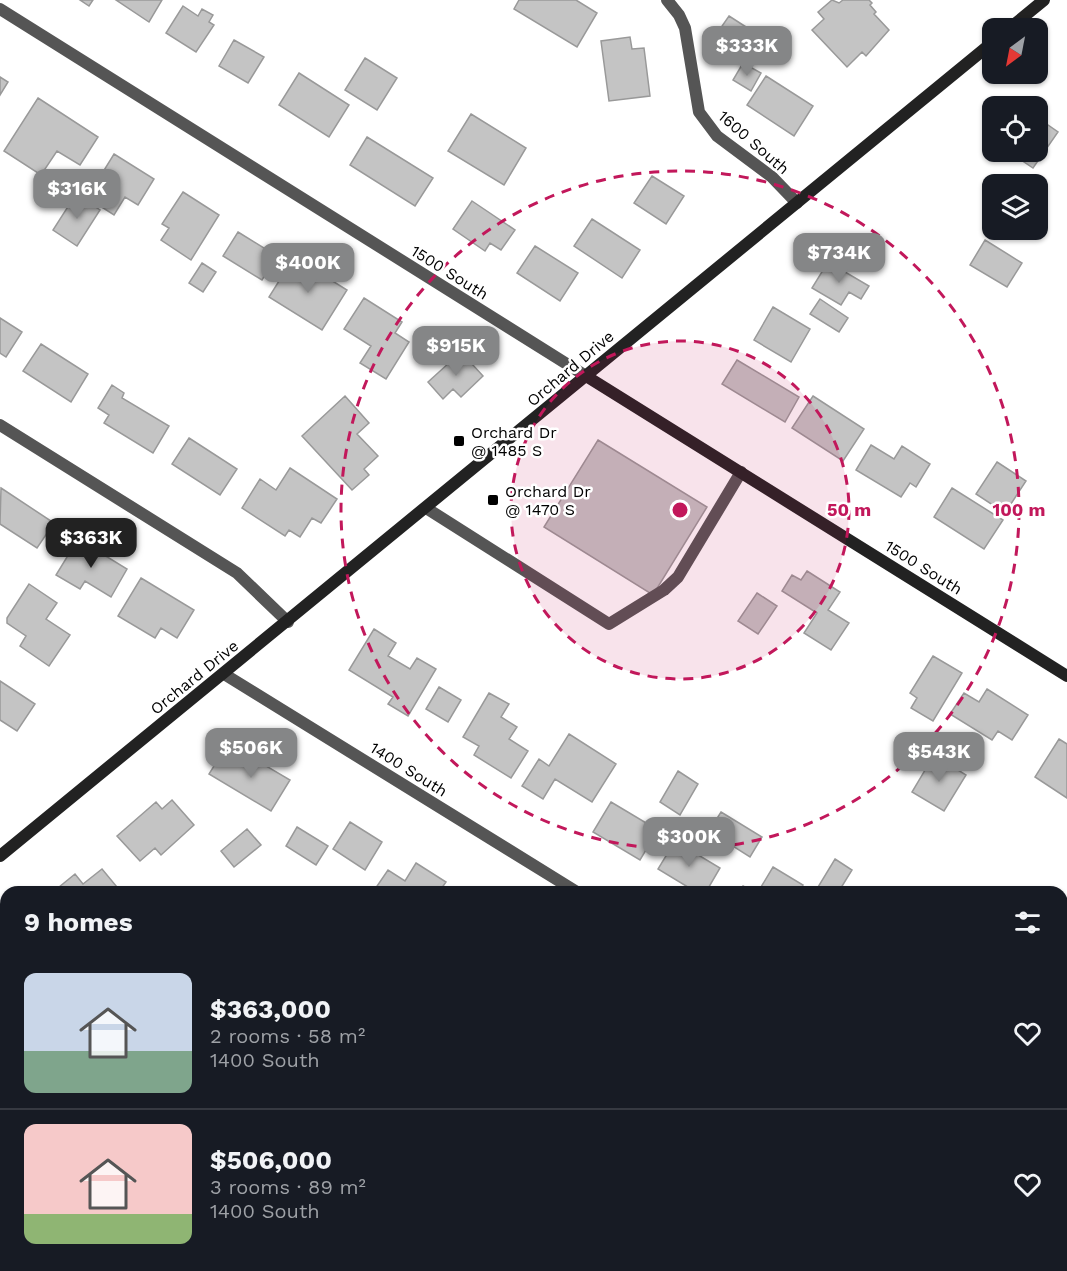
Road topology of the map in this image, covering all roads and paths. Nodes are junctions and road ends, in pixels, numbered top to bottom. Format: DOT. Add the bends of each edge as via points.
graph roads {
  1 [pos="667,0"];
  2 [pos="1044,0"];
  3 [pos="0,9"];
  4 [pos="1022,18"];
  5 [pos="982,51"];
  6 [pos="797,203"];
  7 [pos="586,376"];
  8 [pos="0,424"];
  9 [pos="741,472"];
  10 [pos="426,508"];
  11 [pos="288,622"];
  12 [pos="224,674"];
  13 [pos="1067,675"];
  14 [pos="0,856"];
  15 [pos="567,886"];
  1 -- 6 [label="street, 1600 South" via="685,28 695,96 703,118 717,136 772,177"];
  2 -- 4 [label="main road"];
  3 -- 7 [label="street, 1500 South"];
  5 -- 6 [label="main road, Orchard Drive"];
  6 -- 7 [label="main road, Orchard Drive"];
  7 -- 9 [label="main road, 1500 South"];
  7 -- 10 [label="main road, Orchard Drive"];
  8 -- 11 [label="street" via="237,573"];
  9 -- 10 [label="street" via="678,577 609,624"];
  9 -- 13 [label="main road, 1500 South"];
  10 -- 11 [label="main road, Orchard Drive"];
  11 -- 12 [label="main road, Orchard Drive"];
  12 -- 14 [label="main road, Orchard Drive"];
  12 -- 15 [label="street, 1400 South"];
}
